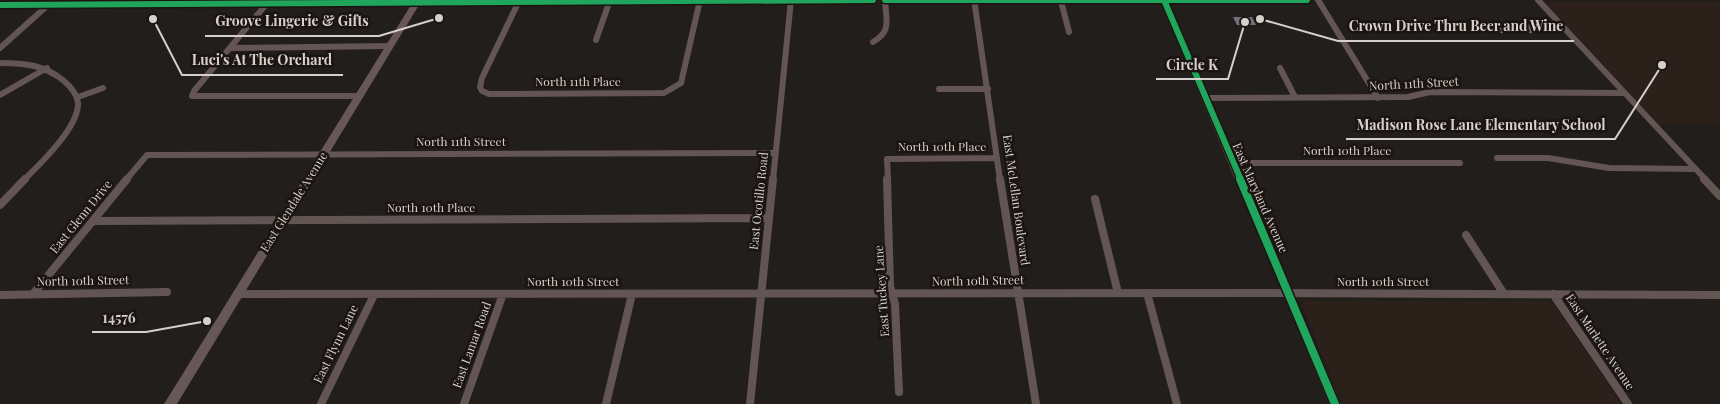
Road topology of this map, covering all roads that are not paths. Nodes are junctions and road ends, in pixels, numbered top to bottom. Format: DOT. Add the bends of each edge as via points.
graph roads {
  1 [pos="610,0"];
  2 [pos="700,0"];
  3 [pos="791,0"];
  4 [pos="873,0"];
  5 [pos="885,0"];
  6 [pos="976,0"];
  7 [pos="1048,0"];
  8 [pos="1061,0"];
  9 [pos="1164,0"];
  10 [pos="1307,0"];
  11 [pos="1318,0"];
  12 [pos="1538,0"];
  13 [pos="417,1"];
  14 [pos="519,1"];
  15 [pos="118,2"];
  16 [pos="193,2"];
  17 [pos="268,2"];
  18 [pos="46,3"];
  19 [pos="0,5"];
  20 [pos="1069,32"];
  21 [pos="596,40"];
  22 [pos="873,42"];
  23 [pos="389,46"];
  24 [pos="0,48"];
  25 [pos="230,48"];
  26 [pos="0,62"];
  27 [pos="47,68"];
  28 [pos="1280,68"];
  29 [pos="103,88"];
  30 [pos="939,89"];
  31 [pos="988,89"];
  32 [pos="1624,93"];
  33 [pos="0,95"];
  34 [pos="359,96"];
  35 [pos="78,97"];
  36 [pos="1296,97"];
  37 [pos="1204,98"];
  38 [pos="1378,98"];
  39 [pos="775,153"];
  40 [pos="323,154"];
  41 [pos="148,155"];
  42 [pos="997,158"];
  43 [pos="1497,158"];
  44 [pos="887,159"];
  45 [pos="1234,163"];
  46 [pos="1460,163"];
  47 [pos="1695,169"];
  48 [pos="1720,196"];
  49 [pos="1095,199"];
  50 [pos="0,205"];
  51 [pos="768,218"];
  52 [pos="283,219"];
  53 [pos="93,221"];
  54 [pos="1466,235"];
  55 [pos="167,292"];
  56 [pos="1019,293"];
  57 [pos="1118,293"];
  58 [pos="1146,293"];
  59 [pos="34,294"];
  60 [pos="237,294"];
  61 [pos="374,294"];
  62 [pos="503,294"];
  63 [pos="632,294"];
  64 [pos="761,294"];
  65 [pos="893,294"];
  66 [pos="1289,294"];
  67 [pos="1504,294"];
  68 [pos="1553,294"];
  69 [pos="0,295"];
  70 [pos="1720,295"];
  71 [pos="898,392"];
  72 [pos="170,404"];
  73 [pos="321,404"];
  74 [pos="464,404"];
  75 [pos="606,404"];
  76 [pos="750,404"];
  77 [pos="1036,404"];
  78 [pos="1177,404"];
  79 [pos="1335,404"];
  80 [pos="1628,404"];
  1 -- 2 [label="street"];
  1 -- 14 [label="street"];
  1 -- 21 [label="street"];
  2 -- 3 [label="street"];
  2 -- 14 [label="street, North 11th Place" via="681,83 677,86 657,94 489,94 482,91 482,78"];
  3 -- 4 [label="street"];
  3 -- 39 [label="street, East Ocotillo Road"];
  5 -- 6 [label="street"];
  5 -- 22 [label="street" via="886,31"];
  6 -- 7 [label="street"];
  6 -- 31 [label="street, East McLellan Boulevard"];
  7 -- 8 [label="street"];
  8 -- 9 [label="street"];
  8 -- 20 [label="street"];
  9 -- 10 [label="street"];
  9 -- 37 [label="street, East Maryland Avenue"];
  11 -- 38 [label="street"];
  12 -- 32 [label="street"];
  13 -- 14 [label="street"];
  13 -- 17 [label="street"];
  13 -- 23 [label="street, East Glendale Avenue"];
  15 -- 16 [label="street"];
  15 -- 18 [label="street"];
  16 -- 17 [label="street"];
  17 -- 25 [label="street"];
  18 -- 19 [label="street"];
  18 -- 24 [label="street"];
  23 -- 25 [label="street"];
  23 -- 34 [label="street, East Glendale Avenue"];
  25 -- 34 [label="street" via="192,96"];
  26 -- 27 [label="street"];
  27 -- 33 [label="street"];
  27 -- 35 [label="street" via="66,82"];
  28 -- 36 [label="street"];
  29 -- 35 [label="street"];
  30 -- 31 [label="street"];
  31 -- 42 [label="street, East McLellan Boulevard"];
  32 -- 38 [label="street, North 11th Street" via="1430,92"];
  32 -- 47 [label="street"];
  34 -- 40 [label="street, East Glendale Avenue"];
  35 -- 50 [label="street" via="78,108 65,135"];
  36 -- 37 [label="street, North 11th Street"];
  36 -- 38 [label="street, North 11th Street"];
  37 -- 45 [label="street, East Maryland Avenue"];
  39 -- 40 [label="street, North 11th Street"];
  39 -- 51 [label="street, East Ocotillo Road"];
  40 -- 41 [label="street, North 11th Street"];
  40 -- 52 [label="street, East Glendale Avenue"];
  41 -- 53 [label="street, East Glenn Drive"];
  42 -- 44 [label="street, North 10th Place"];
  42 -- 56 [label="street, East McLellan Boulevard"];
  43 -- 47 [label="street" via="1548,158 1609,168"];
  44 -- 65 [label="street, East Tuckey Lane" via="890,286"];
  45 -- 46 [label="street, North 10th Place"];
  45 -- 66 [label="street, East Maryland Avenue"];
  47 -- 48 [label="street"];
  49 -- 57 [label="street"];
  51 -- 52 [label="street, North 10th Place"];
  51 -- 64 [label="street, East Ocotillo Road"];
  52 -- 53 [label="street, North 10th Place"];
  52 -- 60 [label="street, East Glendale Avenue"];
  53 -- 59 [label="street, East Glenn Drive"];
  54 -- 67 [label="street"];
  55 -- 59 [label="street, North 10th Street"];
  56 -- 57 [label="street, North 10th Street"];
  56 -- 65 [label="street, North 10th Street"];
  56 -- 77 [label="street, East McLellan Boulevard"];
  57 -- 58 [label="street, North 10th Street"];
  58 -- 66 [label="street, North 10th Street"];
  58 -- 78 [label="street"];
  59 -- 69 [label="street, North 10th Street"];
  60 -- 61 [label="street, North 10th Street"];
  60 -- 72 [label="street, East Glendale Avenue"];
  61 -- 62 [label="street, North 10th Street"];
  61 -- 73 [label="street, East Flynn Lane"];
  62 -- 63 [label="street, North 10th Street"];
  62 -- 74 [label="street, East Lamar Road"];
  63 -- 64 [label="street, North 10th Street"];
  63 -- 75 [label="street"];
  64 -- 65 [label="street, North 10th Street"];
  64 -- 76 [label="street, East Ocotillo Road"];
  65 -- 71 [label="street, East Tuckey Lane"];
  66 -- 67 [label="street, North 10th Street"];
  66 -- 79 [label="street, East Maryland Avenue"];
  67 -- 68 [label="street, North 10th Street"];
  68 -- 70 [label="street, North 10th Street"];
  68 -- 80 [label="street, East Marlette Avenue"];
}
